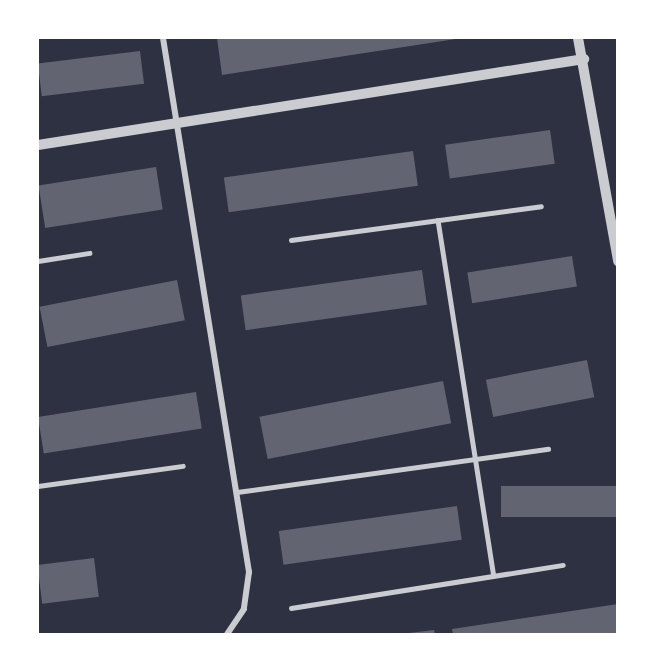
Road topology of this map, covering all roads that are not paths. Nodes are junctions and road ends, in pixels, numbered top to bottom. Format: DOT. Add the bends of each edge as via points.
graph roads {
  1 [pos="164,38"];
  2 [pos="578,38"];
  3 [pos="584,59"];
  4 [pos="177,124"];
  5 [pos="38,146"];
  6 [pos="541,206"];
  7 [pos="438,220"];
  8 [pos="291,240"];
  9 [pos="89,253"];
  10 [pos="38,261"];
  11 [pos="618,261"];
  12 [pos="548,449"];
  13 [pos="474,459"];
  14 [pos="183,466"];
  15 [pos="38,486"];
  16 [pos="237,492"];
  17 [pos="563,565"];
  18 [pos="494,576"];
  19 [pos="291,608"];
  20 [pos="227,634"];
  1 -- 4 [label="street"];
  2 -- 3 [label="street"];
  3 -- 4 [label="street"];
  3 -- 11 [label="street"];
  4 -- 5 [label="street"];
  4 -- 16 [label="street"];
  6 -- 7 [label="lane"];
  7 -- 8 [label="lane"];
  7 -- 13 [label="lane"];
  9 -- 10 [label="lane"];
  12 -- 13 [label="lane"];
  13 -- 16 [label="lane"];
  13 -- 18 [label="lane"];
  14 -- 15 [label="lane"];
  16 -- 20 [label="street" via="249,572 244,609"];
  17 -- 18 [label="lane"];
  18 -- 19 [label="lane"];
}
